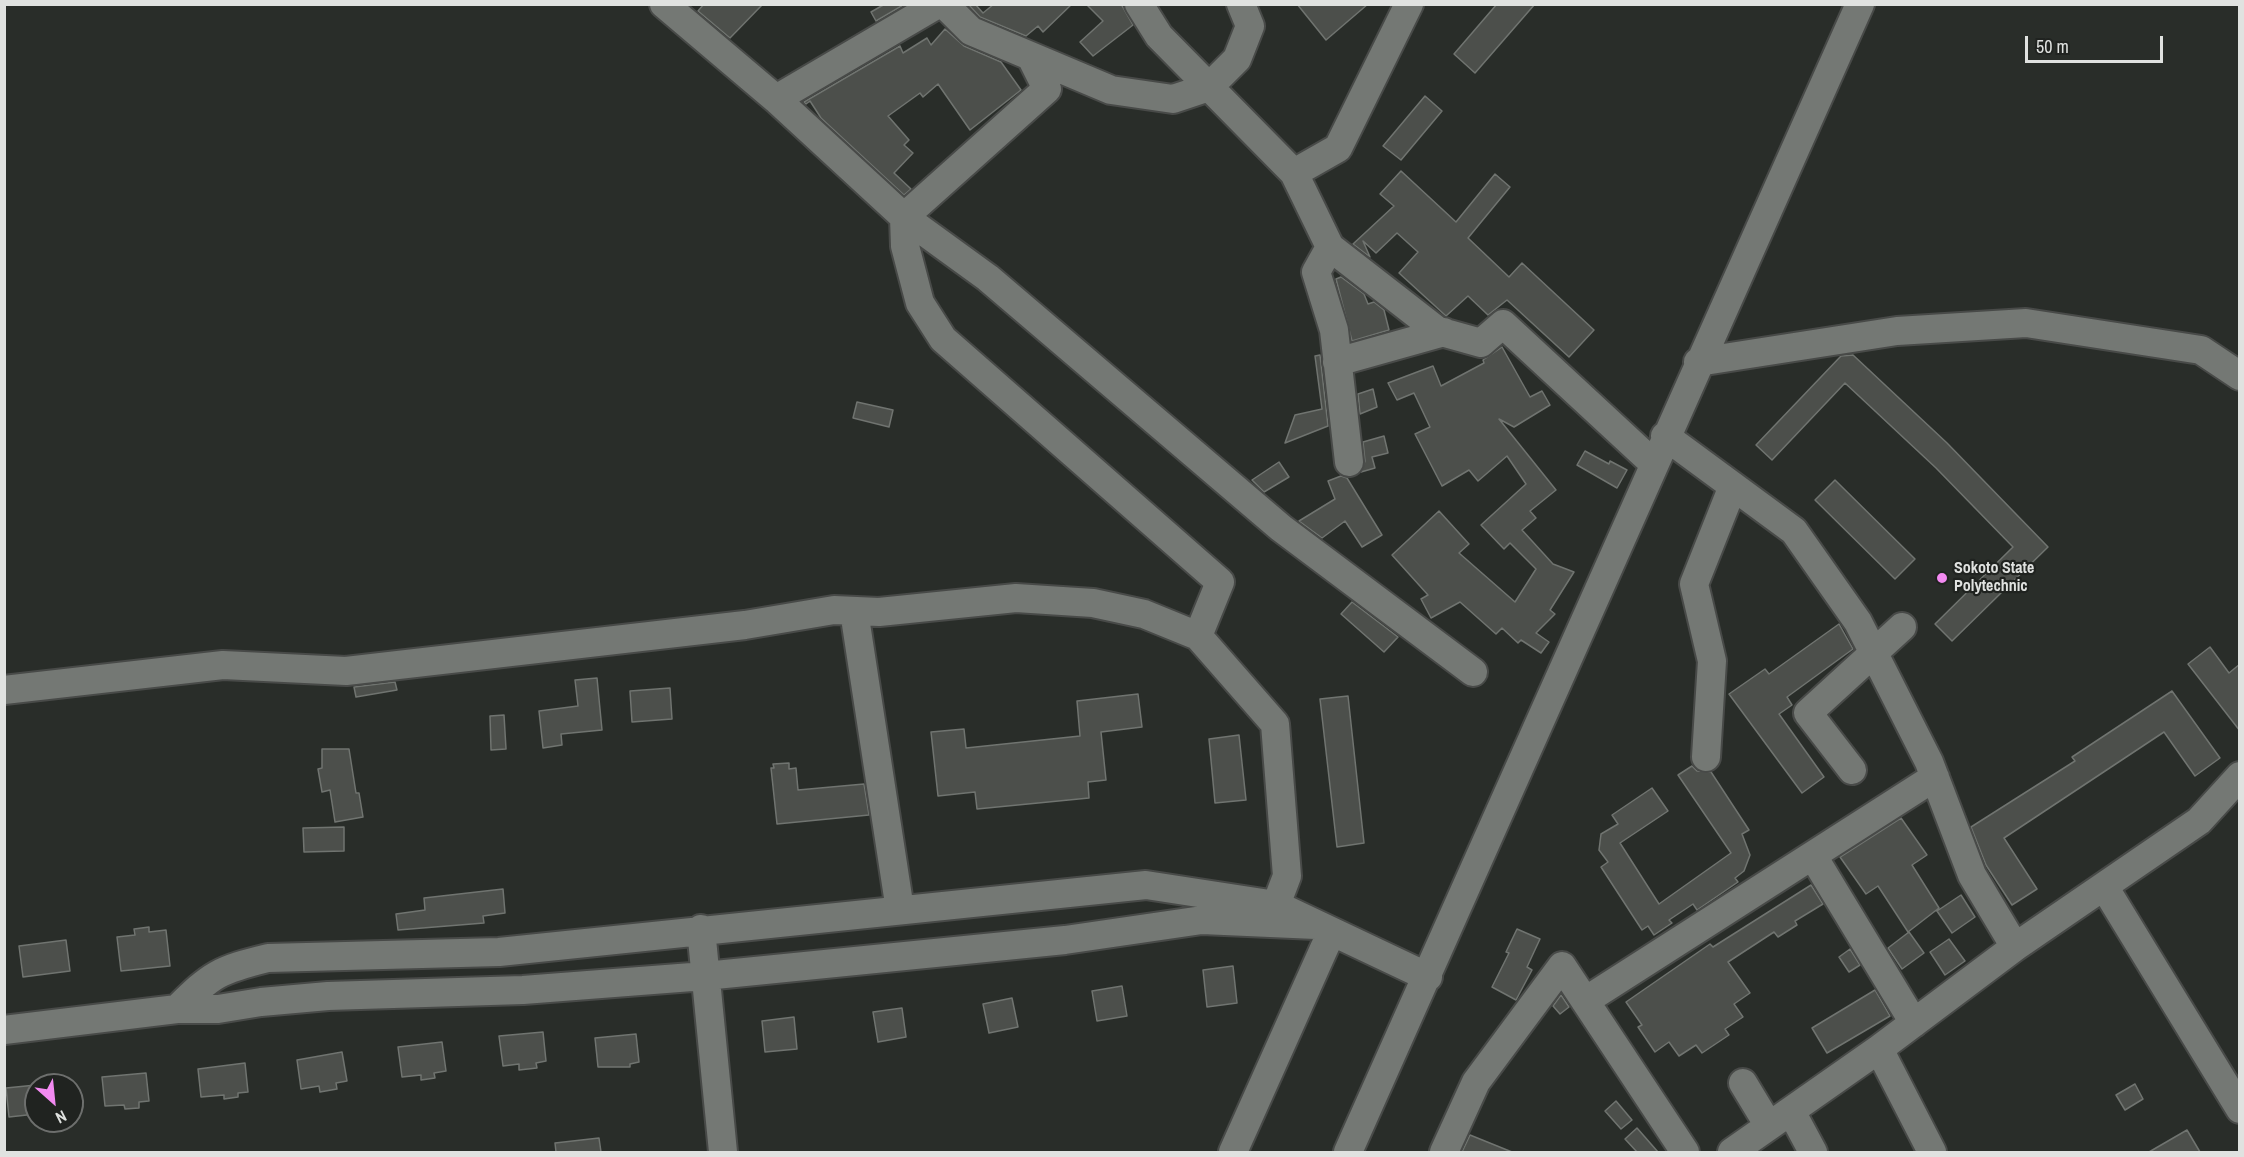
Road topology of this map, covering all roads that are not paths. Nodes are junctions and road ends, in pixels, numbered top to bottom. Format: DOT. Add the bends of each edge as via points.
graph roads {
  1 [pos="664,4"];
  2 [pos="938,4"];
  3 [pos="944,4"];
  4 [pos="1139,4"];
  5 [pos="1241,4"];
  6 [pos="1409,4"];
  7 [pos="1860,4"];
  8 [pos="1031,57"];
  9 [pos="1209,87"];
  10 [pos="776,99"];
  11 [pos="1294,173"];
  12 [pos="904,217"];
  13 [pos="1330,247"];
  14 [pos="1444,332"];
  15 [pos="1337,362"];
  16 [pos="1698,362"];
  17 [pos="2240,376"];
  18 [pos="1665,436"];
  19 [pos="1349,462"];
  20 [pos="1653,463"];
  21 [pos="1732,486"];
  22 [pos="854,611"];
  23 [pos="1902,627"];
  24 [pos="1198,636"];
  25 [pos="1874,653"];
  26 [pos="1473,672"];
  27 [pos="4,690"];
  28 [pos="1706,757"];
  29 [pos="2240,759"];
  30 [pos="2240,768"];
  31 [pos="1852,770"];
  32 [pos="2240,776"];
  33 [pos="1935,777"];
  34 [pos="1813,856"];
  35 [pos="2105,888"];
  36 [pos="1276,905"];
  37 [pos="900,910"];
  38 [pos="701,929"];
  39 [pos="1324,929"];
  40 [pos="2015,947"];
  41 [pos="705,976"];
  42 [pos="1428,977"];
  43 [pos="1585,1001"];
  44 [pos="177,1009"];
  45 [pos="1914,1023"];
  46 [pos="4,1030"];
  47 [pos="1879,1049"];
  48 [pos="1743,1083"];
  49 [pos="2240,1109"];
  50 [pos="1780,1119"];
  51 [pos="723,1152"];
  52 [pos="1233,1152"];
  53 [pos="1348,1152"];
  54 [pos="1444,1152"];
  55 [pos="1685,1152"];
  56 [pos="1732,1152"];
  57 [pos="1813,1152"];
  58 [pos="1932,1152"];
  1 -- 10 [label="street"];
  2 -- 10 [label="street"];
  3 -- 8 [label="street" via="971,31"];
  4 -- 9 [label="street" via="1159,36"];
  5 -- 9 [label="street" via="1250,26 1237,59"];
  6 -- 11 [label="street" via="1338,148"];
  7 -- 16 [label="street"];
  8 -- 9 [label="street" via="1111,90 1173,99"];
  8 -- 12 [label="street" via="1047,88"];
  9 -- 11 [label="street"];
  10 -- 12 [label="street"];
  11 -- 13 [label="street"];
  12 -- 24 [label="street" via="905,246 920,303 943,339 1220,582"];
  12 -- 26 [label="street" via="988,278 1281,528"];
  13 -- 14 [label="street"];
  13 -- 15 [label="street" via="1316,272 1334,330"];
  14 -- 15 [label="street"];
  14 -- 20 [label="street" via="1481,343 1503,324"];
  15 -- 19 [label="street"];
  16 -- 17 [label="street" via="1897,331 2025,323 2201,350"];
  16 -- 18 [label="street"];
  18 -- 20 [label="street"];
  18 -- 21 [label="street"];
  20 -- 42 [label="street"];
  21 -- 25 [label="street" via="1794,531"];
  21 -- 28 [label="street" via="1694,584 1712,661"];
  22 -- 24 [label="street" via="1016,598 1093,603 1144,614"];
  22 -- 27 [label="street" via="834,610 745,625 346,671 222,665"];
  22 -- 37 [label="street"];
  23 -- 25 [label="street"];
  24 -- 36 [label="street" via="1275,724 1287,876"];
  25 -- 31 [label="street" via="1808,713"];
  25 -- 33 [label="street"];
  29 -- 30 [label="street" via="2235,762"];
  32 -- 35 [label="street" via="2199,821"];
  33 -- 34 [label="street"];
  33 -- 40 [label="street" via="1972,875"];
  34 -- 43 [label="street"];
  34 -- 45 [label="street"];
  35 -- 40 [label="street"];
  35 -- 49 [label="street"];
  36 -- 37 [label="street" via="1146,885"];
  36 -- 39 [label="street"];
  37 -- 38 [label="street"];
  38 -- 41 [label="street"];
  38 -- 44 [label="street" via="499,952 268,958 208,978"];
  39 -- 41 [label="street" via="1202,920 1065,940"];
  39 -- 42 [label="street"];
  39 -- 52 [label="street"];
  40 -- 45 [label="street"];
  41 -- 44 [label="street" via="523,990 328,996 218,1009"];
  41 -- 51 [label="street"];
  42 -- 53 [label="street"];
  43 -- 54 [label="street" via="1562,966 1476,1082"];
  43 -- 55 [label="street"];
  44 -- 46 [label="street"];
  45 -- 47 [label="street"];
  47 -- 50 [label="street"];
  47 -- 58 [label="street"];
  48 -- 50 [label="street"];
  50 -- 56 [label="street"];
  50 -- 57 [label="street"];
}
